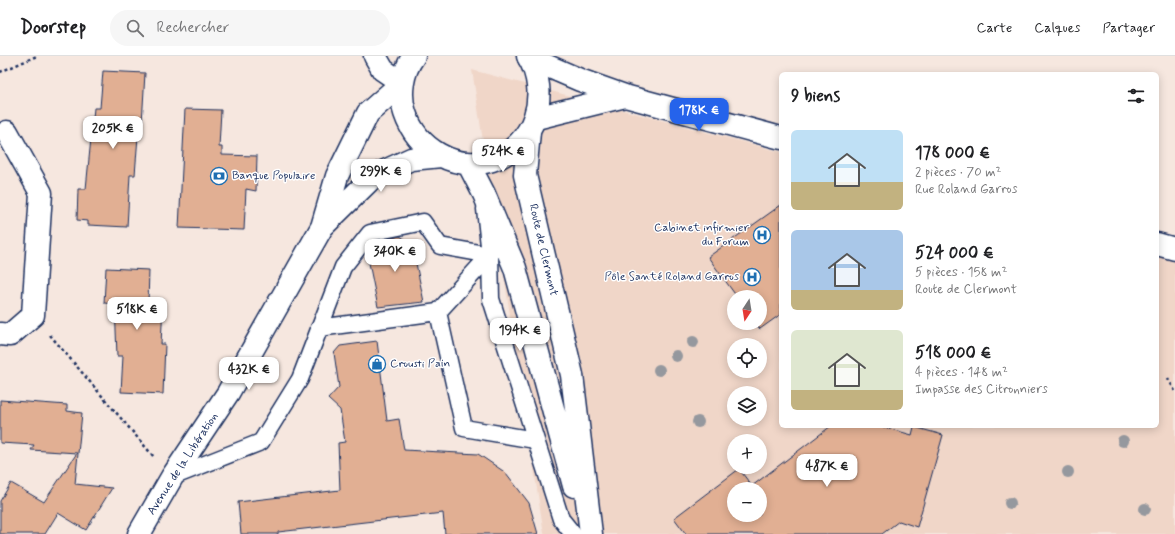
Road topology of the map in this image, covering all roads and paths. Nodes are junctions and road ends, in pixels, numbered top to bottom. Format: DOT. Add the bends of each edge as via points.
graph roads {
  1 [pos="37,56"];
  2 [pos="376,56"];
  3 [pos="414,56"];
  4 [pos="529,57"];
  5 [pos="0,72"];
  6 [pos="402,83"];
  7 [pos="625,96"];
  8 [pos="532,125"];
  9 [pos="7,132"];
  10 [pos="779,137"];
  11 [pos="441,156"];
  12 [pos="468,163"];
  13 [pos="484,194"];
  14 [pos="322,227"];
  15 [pos="1159,245"];
  16 [pos="1175,249"];
  17 [pos="490,255"];
  18 [pos="438,312"];
  19 [pos="33,315"];
  20 [pos="319,328"];
  21 [pos="0,334"];
  22 [pos="1168,378"];
  23 [pos="1175,390"];
  24 [pos="535,440"];
  25 [pos="172,477"];
  26 [pos="139,534"];
  27 [pos="573,534"];
  28 [pos="587,534"];
  29 [pos="591,534"];
  1 -- 5 [label="path"];
  2 -- 6 [label="street" via="383,70"];
  3 -- 6 [label="street"];
  4 -- 7 [label="street" via="580,80"];
  4 -- 8 [label="street, Route de Clermont" via="538,77 540,98"];
  6 -- 11 [label="street" via="402,105 409,126 423,144"];
  6 -- 14 [label="street, Avenue de la Libération" via="368,113 337,176"];
  7 -- 8 [label="street"];
  7 -- 10 [label="street"];
  8 -- 12 [label="street" via="513,149 492,160"];
  8 -- 29 [label="street, Route de Clermont" via="525,175 572,375"];
  9 -- 19 [label="street" via="41,192"];
  11 -- 12 [label="street"];
  11 -- 14 [label="street, Avenue de la Libération" via="411,159 374,176"];
  12 -- 13 [label="street"];
  13 -- 17 [label="lane"];
  13 -- 28 [label="street" via="515,268"];
  14 -- 25 [label="street, Avenue de la Libération" via="228,393"];
  15 -- 16 [label="street"];
  17 -- 18 [label="lane"];
  17 -- 20 [label="lane" via="440,246 423,222 370,233 343,266"];
  17 -- 24 [label="lane" via="490,299"];
  18 -- 20 [label="lane"];
  18 -- 24 [label="lane" via="464,428"];
  19 -- 21 [label="street" via="10,335"];
  19 -- 25 [label="path"];
  20 -- 25 [label="lane" via="300,379 261,442"];
  22 -- 23 [label="path"];
  24 -- 27 [label="lane" via="561,519"];
  25 -- 26 [label="street, Avenue de la Libération"];
}
